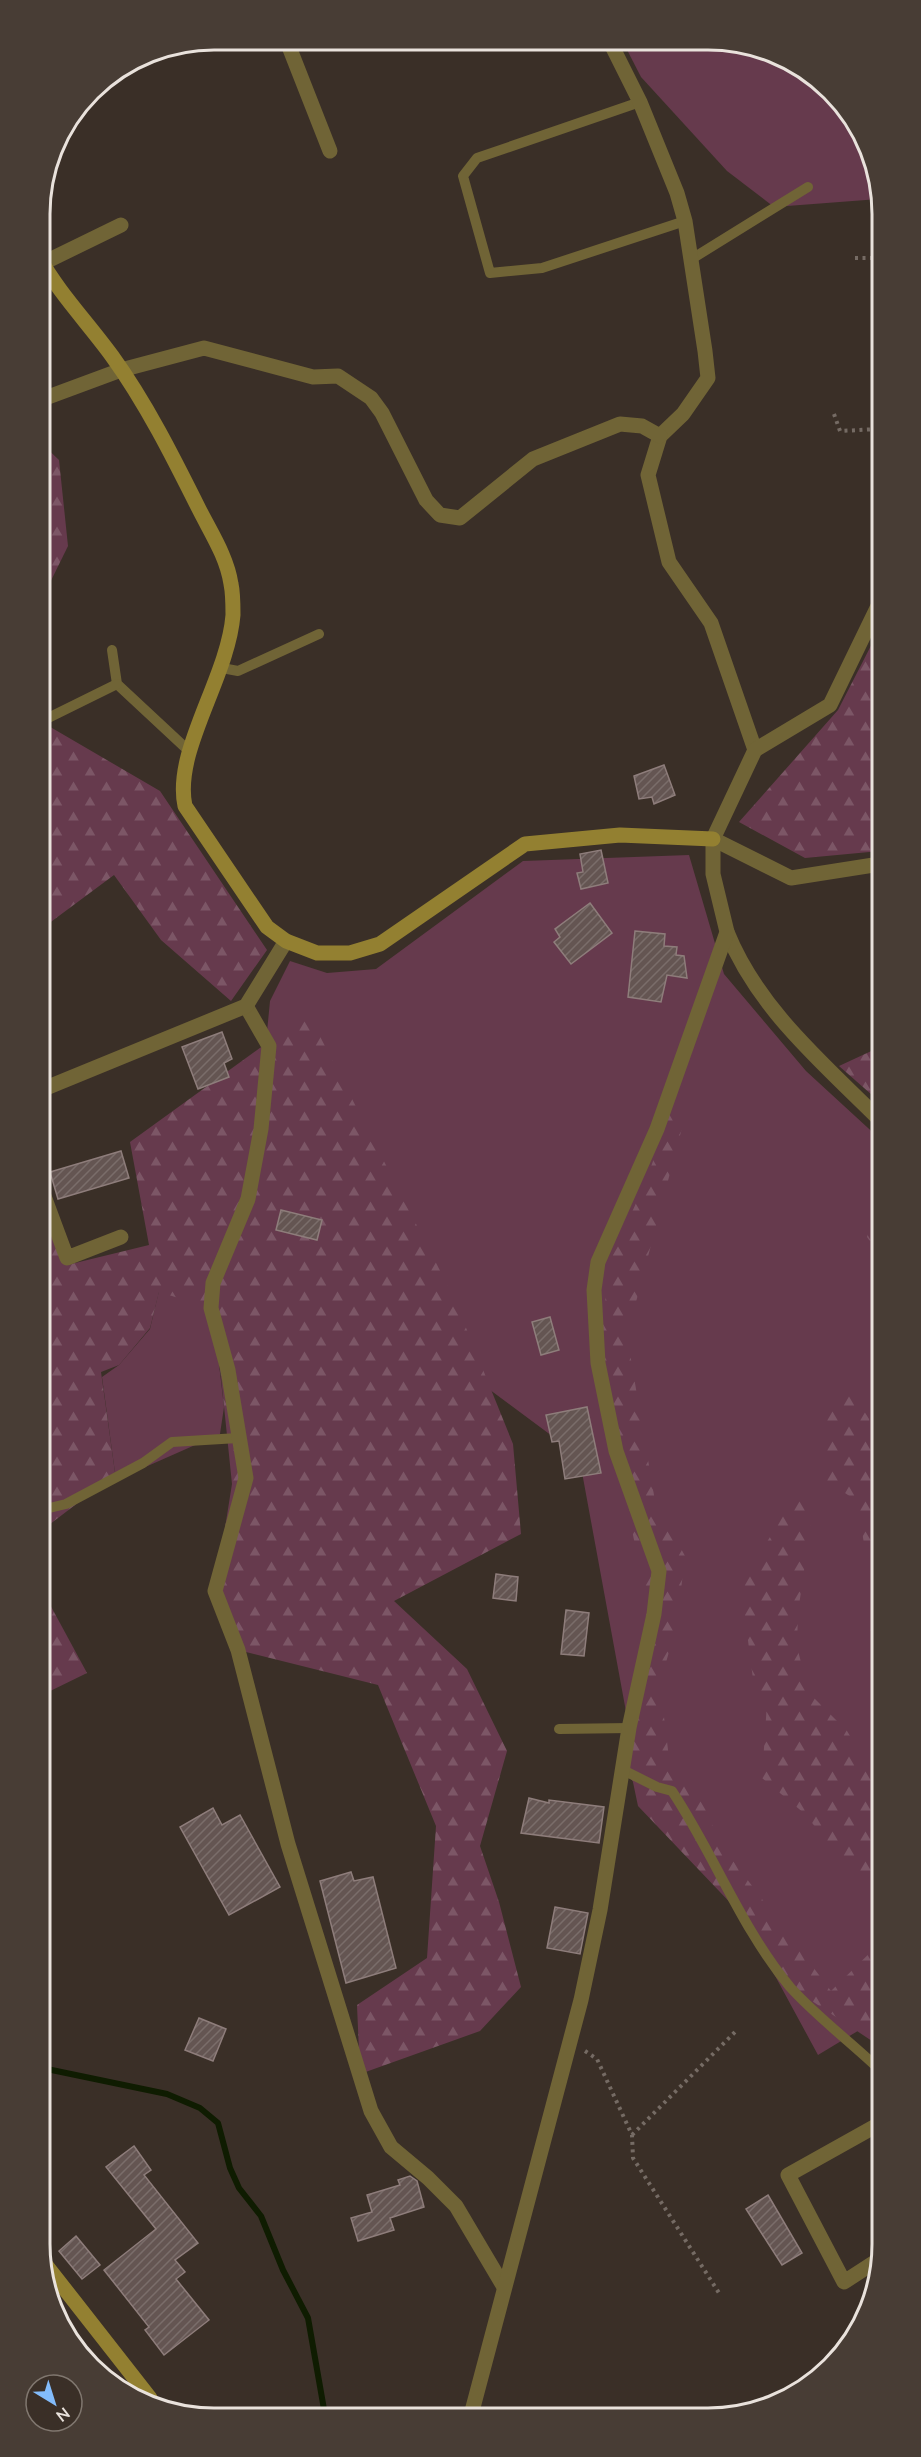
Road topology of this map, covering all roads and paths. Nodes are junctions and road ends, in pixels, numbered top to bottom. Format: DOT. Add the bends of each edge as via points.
graph roads {
  1 [pos="290,50"];
  2 [pos="614,50"];
  3 [pos="640,102"];
  4 [pos="330,151"];
  5 [pos="808,187"];
  6 [pos="685,221"];
  7 [pos="121,225"];
  8 [pos="50,257"];
  9 [pos="855,258"];
  10 [pos="872,258"];
  11 [pos="690,260"];
  12 [pos="50,273"];
  13 [pos="121,370"];
  14 [pos="50,396"];
  15 [pos="834,414"];
  16 [pos="872,429"];
  17 [pos="660,436"];
  18 [pos="872,619"];
  19 [pos="319,634"];
  20 [pos="112,650"];
  21 [pos="222,668"];
  22 [pos="117,684"];
  23 [pos="50,717"];
  24 [pos="755,750"];
  25 [pos="190,752"];
  26 [pos="713,839"];
  27 [pos="872,865"];
  28 [pos="727,932"];
  29 [pos="286,941"];
  30 [pos="246,1006"];
  31 [pos="50,1086"];
  32 [pos="872,1111"];
  33 [pos="50,1212"];
  34 [pos="121,1237"];
  35 [pos="238,1437"];
  36 [pos="50,1508"];
  37 [pos="629,1728"];
  38 [pos="559,1730"];
  39 [pos="623,1770"];
  40 [pos="738,2029"];
  41 [pos="571,2040"];
  42 [pos="871,2062"];
  43 [pos="871,2128"];
  44 [pos="632,2134"];
  45 [pos="869,2268"];
  46 [pos="53,2274"];
  47 [pos="504,2287"];
  48 [pos="719,2294"];
  49 [pos="145,2392"];
  50 [pos="473,2408"];
  1 -- 4 [label="street"];
  2 -- 3 [label="street"];
  3 -- 6 [label="street"];
  3 -- 6 [label="lane" via="477,158 463,176 490,273 542,268"];
  5 -- 11 [label="lane"];
  6 -- 11 [label="street"];
  7 -- 8 [label="street"];
  9 -- 10 [label="path"];
  11 -- 17 [label="street" via="708,378 683,414"];
  12 -- 13 [label="street"];
  13 -- 14 [label="street"];
  13 -- 17 [label="street" via="204,348 313,377 338,376 376,405 426,500 440,515 460,518 533,459 620,424 642,426"];
  13 -- 21 [label="street" via="172,456 223,555 231,584 233,615"];
  15 -- 16 [label="path" via="840,431"];
  17 -- 24 [label="street" via="648,474 669,562 711,623"];
  18 -- 24 [label="street" via="830,705"];
  19 -- 21 [label="lane" via="238,671"];
  20 -- 22 [label="lane"];
  21 -- 25 [label="street"];
  22 -- 23 [label="lane"];
  22 -- 25 [label="lane"];
  24 -- 26 [label="street"];
  25 -- 29 [label="street" via="181,790 185,806 267,927"];
  26 -- 27 [label="street" via="791,878"];
  26 -- 28 [label="street" via="713,874"];
  26 -- 29 [label="street" via="620,835 525,844 380,944 350,953 317,953"];
  28 -- 32 [label="street" via="753,984 789,1028"];
  28 -- 37 [label="street" via="657,1129 598,1262 594,1290 598,1362 616,1451 659,1571 654,1614"];
  29 -- 30 [label="street"];
  30 -- 31 [label="street"];
  30 -- 35 [label="street" via="269,1046 261,1129 248,1199 219,1264 211,1308 228,1370"];
  33 -- 34 [label="street" via="67,1258"];
  35 -- 36 [label="lane" via="172,1442 143,1463 66,1504"];
  35 -- 47 [label="street" via="246,1478 215,1591 238,1650 288,1844 371,2111 391,2147 456,2206"];
  37 -- 38 [label="lane"];
  37 -- 39 [label="street"];
  39 -- 41 [label="street" via="600,1910"];
  39 -- 42 [label="lane" via="672,1791 696,1826 740,1913 791,1987"];
  40 -- 44 [label="path"];
  41 -- 44 [label="path" via="597,2059"];
  41 -- 47 [label="street"];
  43 -- 45 [label="street" via="788,2175 844,2282"];
  44 -- 48 [label="path" via="633,2158"];
  46 -- 49 [label="street"];
  47 -- 50 [label="street"];
}
